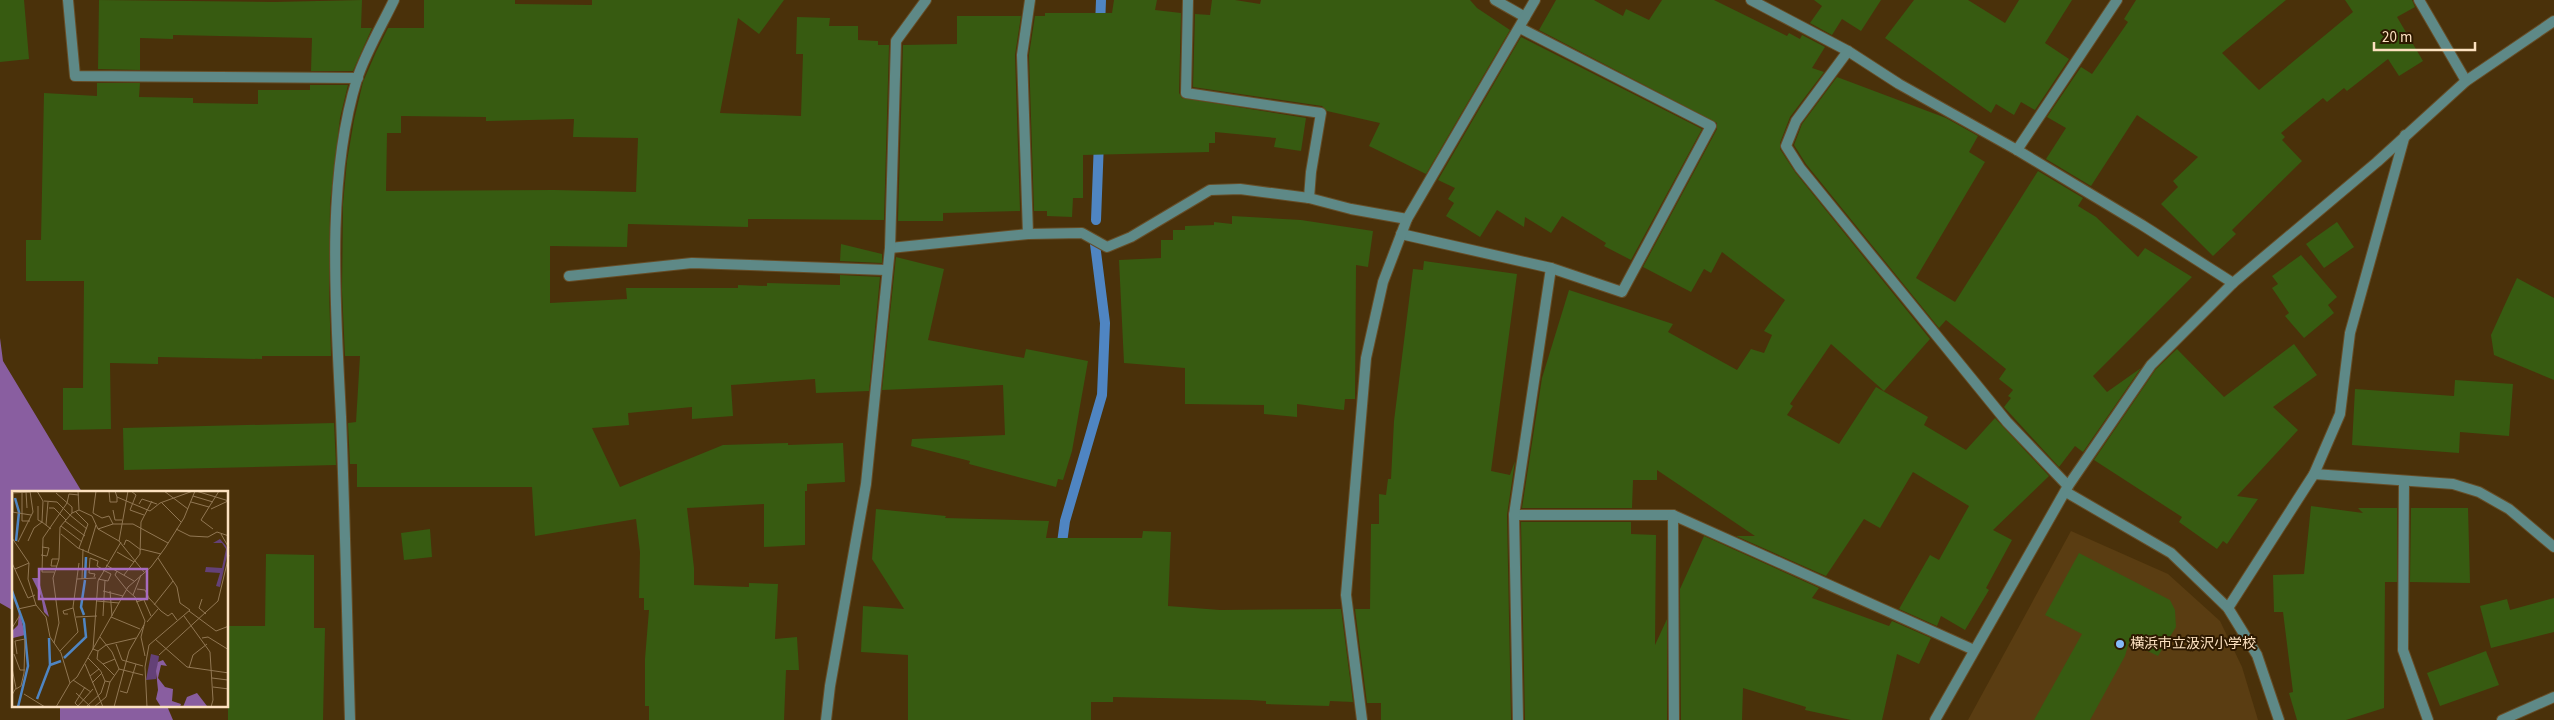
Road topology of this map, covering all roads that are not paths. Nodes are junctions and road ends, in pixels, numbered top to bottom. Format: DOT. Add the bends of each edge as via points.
graph roads {
  1 [pos="68,0"];
  2 [pos="394,0"];
  3 [pos="926,0"];
  4 [pos="1030,0"];
  5 [pos="1188,0"];
  6 [pos="1495,0"];
  7 [pos="1535,0"];
  8 [pos="1751,0"];
  9 [pos="2117,0"];
  10 [pos="2419,0"];
  11 [pos="1525,17"];
  12 [pos="2554,21"];
  13 [pos="1520,28"];
  14 [pos="1848,51"];
  15 [pos="358,78"];
  16 [pos="2466,81"];
  17 [pos="2406,134"];
  18 [pos="2017,150"];
  19 [pos="1310,198"];
  20 [pos="1408,219"];
  21 [pos="1028,234"];
  22 [pos="1401,234"];
  23 [pos="890,248"];
  24 [pos="1551,268"];
  25 [pos="886,270"];
  26 [pos="569,276"];
  27 [pos="2233,283"];
  28 [pos="2314,474"];
  29 [pos="2404,481"];
  30 [pos="2067,489"];
  31 [pos="1514,515"];
  32 [pos="1673,515"];
  33 [pos="2554,547"];
  34 [pos="2228,608"];
  35 [pos="1974,650"];
  36 [pos="2554,697"];
  37 [pos="350,720"];
  38 [pos="826,720"];
  39 [pos="1362,720"];
  40 [pos="1518,720"];
  41 [pos="1674,720"];
  42 [pos="1935,720"];
  43 [pos="2279,720"];
  44 [pos="2428,720"];
  45 [pos="2502,720"];
  1 -- 15 [label="street" via="74,76"];
  2 -- 15 [label="street"];
  3 -- 23 [label="street" via="896,41"];
  4 -- 21 [label="street" via="1022,55"];
  5 -- 19 [label="street" via="1186,93 1322,113 1311,172"];
  6 -- 11 [label="street"];
  7 -- 11 [label="street"];
  8 -- 14 [label="street"];
  9 -- 18 [label="street"];
  10 -- 16 [label="street"];
  11 -- 13 [label="street"];
  12 -- 16 [label="street"];
  13 -- 20 [label="street"];
  13 -- 24 [label="street" via="1711,126 1622,292"];
  14 -- 18 [label="street" via="1899,84"];
  14 -- 30 [label="street" via="1796,121 1786,146 1800,168 2007,422"];
  15 -- 37 [label="street" via="342,147 334,298"];
  16 -- 17 [label="street"];
  17 -- 27 [label="street"];
  17 -- 28 [label="street" via="2350,332 2340,414"];
  18 -- 27 [label="street"];
  19 -- 20 [label="street"];
  19 -- 21 [label="street" via="1240,188 1210,190 1107,247 1082,233"];
  20 -- 22 [label="street"];
  21 -- 23 [label="street"];
  22 -- 24 [label="street"];
  22 -- 39 [label="street" via="1382,282 1366,358 1346,594"];
  23 -- 25 [label="street"];
  24 -- 31 [label="street"];
  25 -- 26 [label="street" via="692,262"];
  25 -- 38 [label="street" via="866,484"];
  27 -- 30 [label="street" via="2151,365"];
  28 -- 29 [label="street"];
  28 -- 34 [label="street"];
  29 -- 33 [label="street" via="2453,484 2479,492 2509,509"];
  29 -- 44 [label="street" via="2403,650"];
  30 -- 34 [label="street" via="2171,553"];
  30 -- 35 [label="street"];
  31 -- 32 [label="street"];
  31 -- 40 [label="street"];
  32 -- 35 [label="street"];
  32 -- 41 [label="street"];
  34 -- 43 [label="street" via="2257,655"];
  35 -- 42 [label="street"];
  36 -- 45 [label="street"];
}
